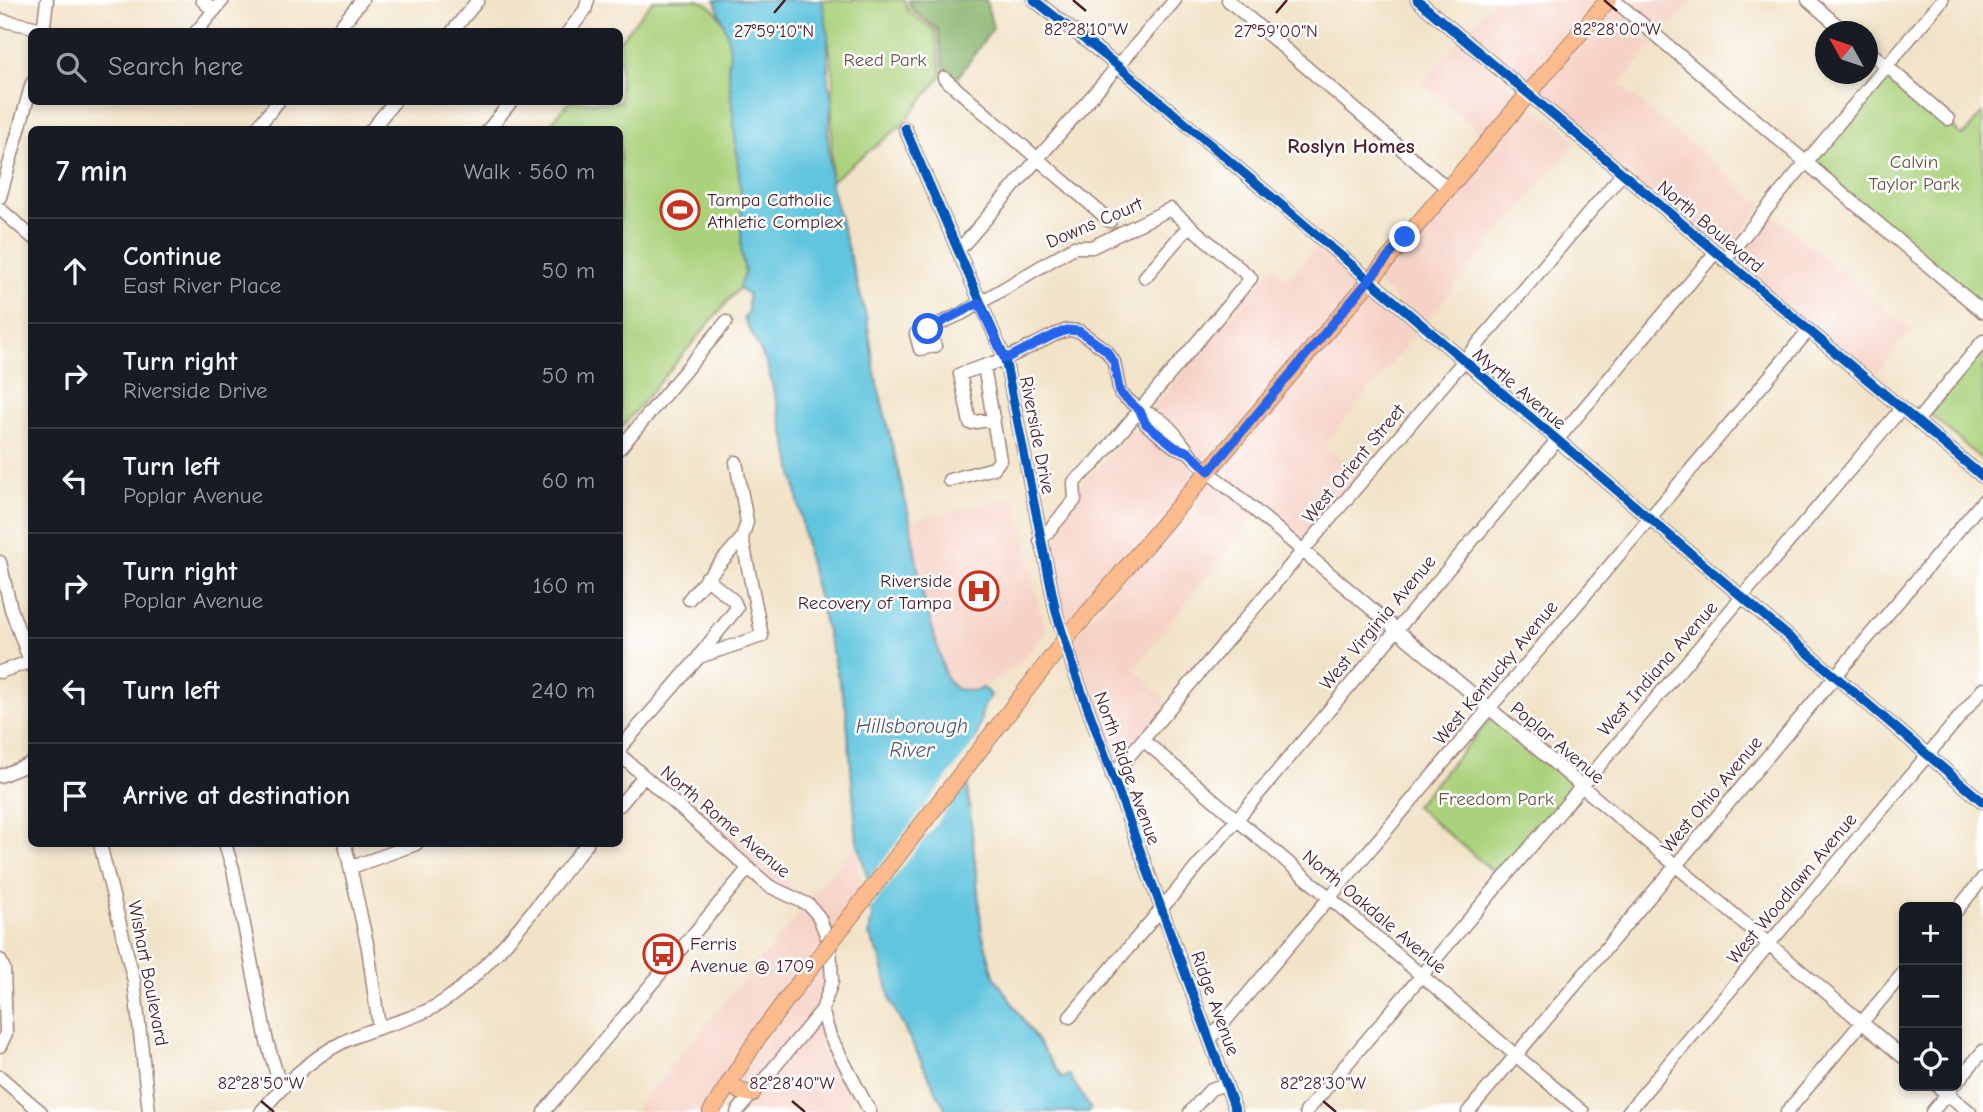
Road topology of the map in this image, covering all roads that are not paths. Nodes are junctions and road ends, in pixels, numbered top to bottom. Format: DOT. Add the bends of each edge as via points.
graph roads {
  1 [pos="47,0"];
  2 [pos="202,0"];
  3 [pos="223,0"];
  4 [pos="362,0"];
  5 [pos="478,0"];
  6 [pos="588,0"];
  7 [pos="1034,0"];
  8 [pos="1175,0"];
  9 [pos="1227,0"];
  10 [pos="1417,0"];
  11 [pos="1608,0"];
  12 [pos="1614,0"];
  13 [pos="1808,0"];
  14 [pos="1942,0"];
  15 [pos="214,10"];
  16 [pos="0,20"];
  17 [pos="1832,21"];
  18 [pos="34,28"];
  19 [pos="43,28"];
  20 [pos="199,28"];
  21 [pos="339,28"];
  22 [pos="455,28"];
  23 [pos="571,28"];
  24 [pos="1878,60"];
  25 [pos="1118,66"];
  26 [pos="1885,66"];
  27 [pos="944,78"];
  28 [pos="1526,93"];
  29 [pos="28,95"];
  30 [pos="276,105"];
  31 [pos="392,105"];
  32 [pos="509,105"];
  33 [pos="1948,119"];
  34 [pos="258,126"];
  35 [pos="374,126"];
  36 [pos="491,126"];
  37 [pos="905,128"];
  38 [pos="1038,159"];
  39 [pos="1805,161"];
  40 [pos="1622,174"];
  41 [pos="1447,188"];
  42 [pos="0,197"];
  43 [pos="0,209"];
  44 [pos="1110,221"];
  45 [pos="1189,226"];
  46 [pos="28,234"];
  47 [pos="958,251"];
  48 [pos="1719,256"];
  49 [pos="1145,277"];
  50 [pos="1368,281"];
  51 [pos="979,303"];
  52 [pos="1983,312"];
  53 [pos="726,322"];
  54 [pos="928,329"];
  55 [pos="1808,331"];
  56 [pos="1983,341"];
  57 [pos="1005,359"];
  58 [pos="1464,363"];
  59 [pos="984,366"];
  60 [pos="1901,409"];
  61 [pos="1140,411"];
  62 [pos="993,419"];
  63 [pos="1917,421"];
  64 [pos="1555,440"];
  65 [pos="623,445"];
  66 [pos="736,462"];
  67 [pos="1209,471"];
  68 [pos="1983,477"];
  69 [pos="949,480"];
  70 [pos="1983,501"];
  71 [pos="1649,519"];
  72 [pos="742,538"];
  73 [pos="1040,541"];
  74 [pos="1304,552"];
  75 [pos="0,562"];
  76 [pos="706,578"];
  77 [pos="689,599"];
  78 [pos="1742,599"];
  79 [pos="1396,629"];
  80 [pos="1065,639"];
  81 [pos="699,657"];
  82 [pos="28,658"];
  83 [pos="28,665"];
  84 [pos="0,672"];
  85 [pos="1835,677"];
  86 [pos="1983,689"];
  87 [pos="1489,709"];
  88 [pos="1143,740"];
  89 [pos="623,745"];
  90 [pos="1927,755"];
  91 [pos="623,758"];
  92 [pos="28,765"];
  93 [pos="0,776"];
  94 [pos="644,776"];
  95 [pos="1112,776"];
  96 [pos="1581,787"];
  97 [pos="623,801"];
  98 [pos="1983,802"];
  99 [pos="1236,819"];
  100 [pos="101,847"];
  101 [pos="226,847"];
  102 [pos="346,847"];
  103 [pos="408,847"];
  104 [pos="584,847"];
  105 [pos="1676,866"];
  106 [pos="352,867"];
  107 [pos="748,869"];
  108 [pos="1983,878"];
  109 [pos="1329,897"];
  110 [pos="1962,904"];
  111 [pos="1162,907"];
  112 [pos="1769,944"];
  113 [pos="0,960"];
  114 [pos="1422,975"];
  115 [pos="1899,978"];
  116 [pos="822,1010"];
  117 [pos="1070,1017"];
  118 [pos="1862,1023"];
  119 [pos="380,1028"];
  120 [pos="1210,1039"];
  121 [pos="0,1046"];
  122 [pos="1983,1051"];
  123 [pos="1899,1054"];
  124 [pos="1516,1055"];
  125 [pos="1962,1073"];
  126 [pos="0,1077"];
  127 [pos="730,1081"];
  128 [pos="1226,1084"];
  129 [pos="281,1088"];
  130 [pos="1946,1091"];
  131 [pos="1952,1091"];
  132 [pos="752,1094"];
  133 [pos="41,1112"];
  134 [pos="149,1112"];
  135 [pos="261,1112"];
  136 [pos="544,1112"];
  137 [pos="711,1112"];
  138 [pos="737,1112"];
  139 [pos="870,1112"];
  140 [pos="1190,1112"];
  141 [pos="1236,1112"];
  142 [pos="1306,1112"];
  143 [pos="1468,1112"];
  144 [pos="1583,1112"];
  145 [pos="1628,1112"];
  146 [pos="1787,1112"];
  147 [pos="1932,1112"];
  148 [pos="1970,1112"];
  1 -- 19 [label="street"];
  2 -- 15 [label="street"];
  3 -- 15 [label="street"];
  4 -- 21 [label="street"];
  5 -- 22 [label="street"];
  6 -- 23 [label="street"];
  7 -- 25 [label="street, Myrtle Avenue"];
  8 -- 25 [label="street"];
  9 -- 41 [label="street"];
  10 -- 28 [label="street, North Boulevard"];
  11 -- 28 [label="main road"];
  12 -- 39 [label="street"];
  13 -- 17 [label="street"];
  14 -- 26 [label="street, West Virginia Avenue"];
  15 -- 20 [label="street"];
  16 -- 18 [label="street"];
  24 -- 26 [label="street"];
  25 -- 38 [label="street"];
  25 -- 50 [label="street, Myrtle Avenue"];
  26 -- 33 [label="street"];
  26 -- 39 [label="street, West Virginia Avenue"];
  27 -- 38 [label="street"];
  28 -- 40 [label="street, North Boulevard"];
  28 -- 41 [label="main road"];
  29 -- 42 [label="street"];
  30 -- 34 [label="street"];
  31 -- 35 [label="street"];
  32 -- 36 [label="street"];
  37 -- 47 [label="street, Riverside Drive"];
  38 -- 44 [label="street"];
  38 -- 47 [label="street"];
  39 -- 48 [label="street, West Virginia Avenue"];
  39 -- 52 [label="street"];
  40 -- 48 [label="street, North Boulevard"];
  40 -- 58 [label="street, West Orient Street"];
  41 -- 50 [label="main road"];
  43 -- 46 [label="street"];
  45 -- 49 [label="street"];
  45 -- 51 [label="street, Downs Court" via="1170,209 1092,247 1074,247"];
  45 -- 61 [label="street, Downs Court" via="1251,278"];
  47 -- 51 [label="street, Riverside Drive"];
  48 -- 55 [label="street, North Boulevard"];
  48 -- 64 [label="street, West Virginia Avenue"];
  50 -- 58 [label="street, Myrtle Avenue"];
  50 -- 67 [label="main road"];
  51 -- 54 [label="street"];
  51 -- 57 [label="street, Riverside Drive"];
  53 -- 65 [label="street"];
  55 -- 60 [label="street, North Boulevard"];
  55 -- 71 [label="street, West Kentucky Avenue"];
  56 -- 63 [label="street"];
  57 -- 59 [label="street"];
  57 -- 61 [label="street, Poplar Avenue" via="1067,330 1079,331 1106,350 1114,362 1120,393"];
  57 -- 73 [label="street, Riverside Drive"];
  58 -- 64 [label="street, Myrtle Avenue"];
  58 -- 74 [label="street, West Orient Street"];
  59 -- 62 [label="street"];
  59 -- 62 [label="street" via="960,374 970,423"];
  60 -- 63 [label="street, North Boulevard"];
  60 -- 78 [label="street, West Indiana Avenue"];
  61 -- 67 [label="street, Poplar Avenue" via="1146,424"];
  61 -- 73 [label="street" via="1074,482 1075,500"];
  62 -- 69 [label="street" via="1000,460 994,468"];
  63 -- 68 [label="street, North Boulevard"];
  64 -- 71 [label="street, Myrtle Avenue"];
  64 -- 79 [label="street, West Virginia Avenue"];
  66 -- 72 [label="street" via="747,523"];
  67 -- 74 [label="street, Poplar Avenue"];
  67 -- 80 [label="main road"];
  70 -- 85 [label="street, West Ohio Avenue"];
  71 -- 78 [label="street, Myrtle Avenue"];
  71 -- 87 [label="street, West Kentucky Avenue"];
  72 -- 76 [label="street"];
  72 -- 81 [label="street" via="762,636"];
  73 -- 80 [label="street, Riverside Drive"];
  74 -- 79 [label="street, Poplar Avenue"];
  74 -- 88 [label="street, West Orient Street"];
  75 -- 82 [label="street"];
  76 -- 77 [label="street"];
  76 -- 81 [label="street" via="737,608"];
  78 -- 85 [label="street, Myrtle Avenue"];
  78 -- 96 [label="street, West Indiana Avenue"];
  79 -- 87 [label="street, Poplar Avenue"];
  79 -- 99 [label="street, West Virginia Avenue"];
  80 -- 95 [label="street, North Ridge Avenue"];
  80 -- 127 [label="main road, bridge" via="795,988"];
  81 -- 89 [label="street"];
  83 -- 84 [label="street"];
  85 -- 90 [label="street, Myrtle Avenue"];
  85 -- 105 [label="street, West Ohio Avenue"];
  86 -- 90 [label="street, West Woodlawn Avenue"];
  87 -- 96 [label="street, Poplar Avenue"];
  87 -- 109 [label="street, West Kentucky Avenue"];
  88 -- 95 [label="street, West Orient Street"];
  88 -- 99 [label="street, North Oakdale Avenue"];
  90 -- 98 [label="street, Myrtle Avenue"];
  90 -- 112 [label="street, West Woodlawn Avenue"];
  91 -- 94 [label="street, North Rome Avenue"];
  92 -- 93 [label="street"];
  94 -- 97 [label="street"];
  94 -- 107 [label="street, North Rome Avenue"];
  95 -- 111 [label="street, North Ridge Avenue"];
  96 -- 105 [label="street, Poplar Avenue"];
  96 -- 114 [label="street, West Indiana Avenue"];
  99 -- 109 [label="street, North Oakdale Avenue"];
  99 -- 111 [label="street, West Virginia Avenue"];
  100 -- 134 [label="street, Wishart Boulevard" via="134,981"];
  101 -- 129 [label="street"];
  102 -- 106 [label="street"];
  103 -- 106 [label="street"];
  104 -- 119 [label="street" via="465,985 425,1012"];
  105 -- 112 [label="street, Poplar Avenue"];
  105 -- 124 [label="street, West Ohio Avenue"];
  106 -- 119 [label="street"];
  107 -- 116 [label="street, North Rome Avenue" via="769,886 809,905 827,930 832,981"];
  107 -- 136 [label="street"];
  108 -- 110 [label="street"];
  109 -- 114 [label="street, North Oakdale Avenue"];
  109 -- 120 [label="street, West Kentucky Avenue"];
  111 -- 117 [label="street, West Virginia Avenue"];
  111 -- 120 [label="street, Ridge Avenue"];
  112 -- 118 [label="street, Poplar Avenue"];
  112 -- 145 [label="street, West Woodlawn Avenue"];
  113 -- 121 [label="street" via="6,1033"];
  114 -- 124 [label="street, North Oakdale Avenue"];
  114 -- 142 [label="street, West Indiana Avenue"];
  115 -- 118 [label="street"];
  116 -- 132 [label="street"];
  116 -- 139 [label="street" via="830,1036"];
  118 -- 123 [label="street, Poplar Avenue"];
  118 -- 146 [label="street"];
  119 -- 129 [label="street" via="329,1050"];
  120 -- 128 [label="street, Ridge Avenue"];
  122 -- 125 [label="street"];
  124 -- 143 [label="street, West Ohio Avenue"];
  124 -- 144 [label="street, North Oakdale Avenue"];
  126 -- 133 [label="street"];
  127 -- 132 [label="main road" via="739,1091"];
  127 -- 137 [label="main road"];
  128 -- 140 [label="street" via="1211,1089"];
  128 -- 141 [label="street, Ridge Avenue"];
  129 -- 135 [label="street"];
  130 -- 147 [label="street"];
  131 -- 148 [label="street"];
  132 -- 138 [label="street"];
}
